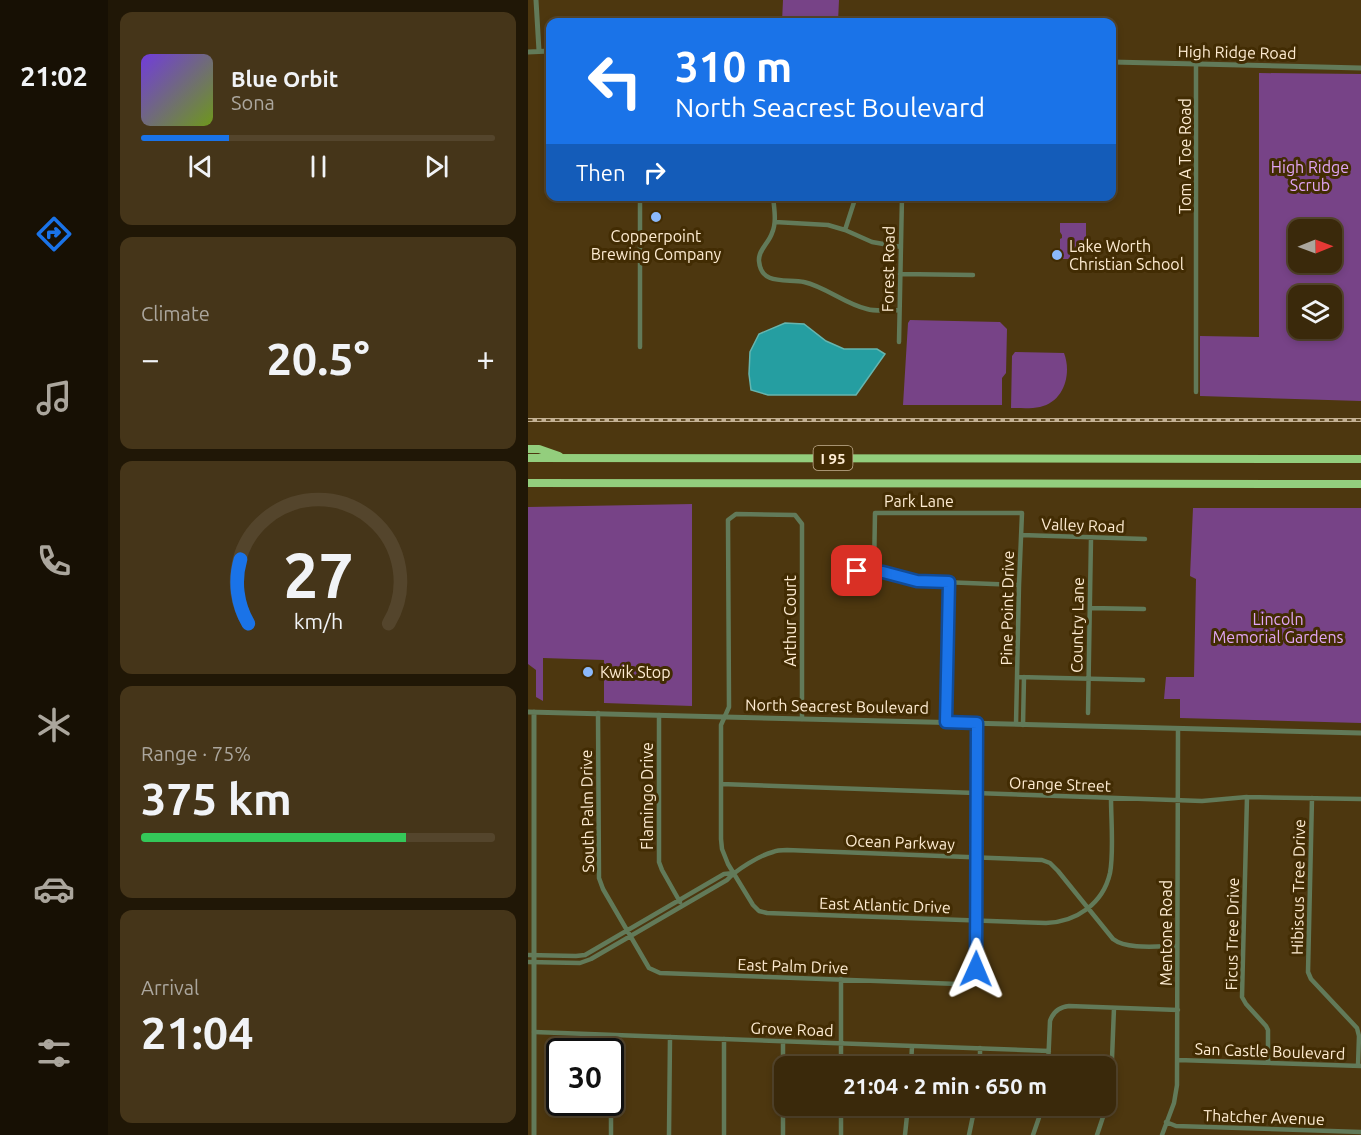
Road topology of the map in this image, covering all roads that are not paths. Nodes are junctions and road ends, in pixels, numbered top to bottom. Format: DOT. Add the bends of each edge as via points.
graph roads {
  1 [pos="537,0"];
  2 [pos="539,51"];
  3 [pos="546,51"];
  4 [pos="528,52"];
  5 [pos="1116,62"];
  6 [pos="1196,64"];
  7 [pos="1361,68"];
  8 [pos="640,201"];
  9 [pos="773,201"];
  10 [pos="854,201"];
  11 [pos="902,201"];
  12 [pos="775,222"];
  13 [pos="845,230"];
  14 [pos="901,247"];
  15 [pos="900,273"];
  16 [pos="973,275"];
  17 [pos="899,310"];
  18 [pos="899,342"];
  19 [pos="640,347"];
  20 [pos="1196,392"];
  21 [pos="528,448"];
  22 [pos="528,458"];
  23 [pos="565,458"];
  24 [pos="1361,459"];
  25 [pos="528,483"];
  26 [pos="1361,484"];
  27 [pos="1022,513"];
  28 [pos="1021,536"];
  29 [pos="1091,538"];
  30 [pos="1145,539"];
  31 [pos="840,571"];
  32 [pos="874,572"];
  33 [pos="949,582"];
  34 [pos="1019,585"];
  35 [pos="1090,608"];
  36 [pos="1144,609"];
  37 [pos="1021,677"];
  38 [pos="1088,678"];
  39 [pos="1143,680"];
  40 [pos="1017,703"];
  41 [pos="1023,704"];
  42 [pos="531,712"];
  43 [pos="598,713"];
  44 [pos="1088,713"];
  45 [pos="659,715"];
  46 [pos="725,717"];
  47 [pos="802,719"];
  48 [pos="946,722"];
  49 [pos="977,723"];
  50 [pos="1016,724"];
  51 [pos="1023,724"];
  52 [pos="1178,729"];
  53 [pos="1361,733"];
  54 [pos="721,784"];
  55 [pos="977,794"];
  56 [pos="1247,797"];
  57 [pos="1112,798"];
  58 [pos="1312,798"];
  59 [pos="1361,799"];
  60 [pos="1178,801"];
  61 [pos="977,857"];
  62 [pos="734,873"];
  63 [pos="680,900"];
  64 [pos="683,906"];
  65 [pos="1089,908"];
  66 [pos="977,921"];
  67 [pos="628,934"];
  68 [pos="1177,946"];
  69 [pos="531,958"];
  70 [pos="841,979"];
  71 [pos="1114,1008"];
  72 [pos="1178,1010"];
  73 [pos="534,1032"];
  74 [pos="611,1035"];
  75 [pos="670,1037"];
  76 [pos="724,1039"];
  77 [pos="783,1041"];
  78 [pos="841,1043"];
  79 [pos="912,1046"];
  80 [pos="980,1048"];
  81 [pos="1049,1050"];
  82 [pos="841,1056"];
  83 [pos="912,1056"];
  84 [pos="980,1056"];
  85 [pos="1049,1056"];
  86 [pos="1178,1060"];
  87 [pos="1268,1063"];
  88 [pos="1360,1066"];
  89 [pos="531,1073"];
  90 [pos="841,1116"];
  91 [pos="907,1116"];
  92 [pos="973,1116"];
  93 [pos="1040,1116"];
  94 [pos="1166,1122"];
  95 [pos="1361,1132"];
  96 [pos="534,1135"];
  97 [pos="611,1135"];
  98 [pos="669,1135"];
  99 [pos="724,1135"];
  100 [pos="783,1135"];
  101 [pos="841,1135"];
  102 [pos="905,1135"];
  103 [pos="969,1135"];
  104 [pos="1033,1135"];
  105 [pos="1097,1135"];
  106 [pos="1162,1135"];
  1 -- 2 [label="street"];
  2 -- 3 [label="street"];
  2 -- 4 [label="street"];
  5 -- 6 [label="street, High Ridge Road"];
  6 -- 7 [label="street, High Ridge Road"];
  6 -- 20 [label="street, Tom A Toe Road"];
  8 -- 19 [label="street"];
  9 -- 12 [label="street"];
  10 -- 13 [label="street"];
  11 -- 14 [label="street, Forest Road"];
  12 -- 13 [label="street" via="828,225"];
  12 -- 17 [label="street" via="759,262 770,278 803,281 869,310"];
  13 -- 14 [label="street" via="872,242"];
  14 -- 15 [label="street, Forest Road"];
  15 -- 16 [label="street"];
  15 -- 17 [label="street, Forest Road"];
  17 -- 18 [label="street, Forest Road"];
  21 -- 23 [label="highway"];
  22 -- 23 [label="highway, I 95"];
  23 -- 24 [label="highway, I 95"];
  25 -- 26 [label="highway, I 95"];
  27 -- 28 [label="street, Pine Point Drive"];
  27 -- 32 [label="street, Park Lane" via="875,513"];
  28 -- 29 [label="street, Valley Road"];
  28 -- 34 [label="street, Pine Point Drive"];
  29 -- 30 [label="street, Valley Road"];
  29 -- 35 [label="street, Country Lane"];
  31 -- 32 [label="street"];
  32 -- 33 [label="street" via="917,581"];
  33 -- 34 [label="street"];
  33 -- 48 [label="street"];
  34 -- 37 [label="street, Pine Point Drive"];
  35 -- 36 [label="street"];
  35 -- 38 [label="street, Country Lane"];
  37 -- 38 [label="street"];
  37 -- 40 [label="street, Pine Point Drive"];
  37 -- 41 [label="street, Pine Point Drive"];
  38 -- 39 [label="street"];
  38 -- 44 [label="street, Country Lane"];
  40 -- 41 [label="street"];
  40 -- 50 [label="street, Pine Point Drive"];
  41 -- 51 [label="street, Pine Point Drive"];
  42 -- 43 [label="street, North Seacrest Boulevard"];
  42 -- 69 [label="street"];
  43 -- 45 [label="street, North Seacrest Boulevard"];
  43 -- 67 [label="street, South Palm Drive" via="599,878"];
  45 -- 46 [label="street, North Seacrest Boulevard"];
  45 -- 63 [label="street, Flamingo Drive" via="659,862"];
  46 -- 47 [label="street, North Seacrest Boulevard"];
  46 -- 47 [label="street, Arthur Court" via="729,707 728,520 736,514 795,515 802,524"];
  46 -- 54 [label="street" via="721,724"];
  47 -- 48 [label="street, North Seacrest Boulevard"];
  48 -- 49 [label="street, North Seacrest Boulevard"];
  49 -- 50 [label="street, North Seacrest Boulevard"];
  49 -- 55 [label="street"];
  50 -- 51 [label="street, North Seacrest Boulevard"];
  51 -- 52 [label="street, North Seacrest Boulevard"];
  52 -- 53 [label="street, North Seacrest Boulevard"];
  52 -- 60 [label="street, Mentone Road"];
  54 -- 55 [label="street, Orange Street"];
  54 -- 62 [label="street" via="721,844"];
  55 -- 57 [label="street, Orange Street"];
  55 -- 61 [label="street"];
  56 -- 58 [label="street, Orange Street"];
  56 -- 60 [label="street, Orange Street"];
  56 -- 87 [label="street, Ficus Tree Drive" via="1242,997 1268,1030"];
  57 -- 60 [label="street, Orange Street"];
  57 -- 65 [label="street" via="1110,872 1102,892"];
  58 -- 59 [label="street, Orange Street"];
  58 -- 88 [label="street, Hibiscus Tree Drive" via="1308,972 1311,980 1357,1028"];
  60 -- 68 [label="street, Mentone Road"];
  61 -- 62 [label="street, Ocean Parkway" via="781,850"];
  61 -- 65 [label="street, Ocean Parkway" via="1047,862"];
  61 -- 66 [label="street"];
  62 -- 63 [label="street, Ocean Parkway" via="724,874"];
  62 -- 64 [label="street, Ocean Parkway"];
  62 -- 66 [label="street, East Atlantic Drive" via="753,905 763,912"];
  63 -- 64 [label="street, Flamingo Drive"];
  63 -- 67 [label="street, Ocean Parkway"];
  64 -- 67 [label="street, Ocean Parkway"];
  65 -- 66 [label="street, East Atlantic Drive" via="1072,919 1054,923"];
  65 -- 68 [label="street, Ocean Parkway" via="1117,942 1131,946"];
  66 -- 70 [label="street, East Palm Drive" via="977,965 967,982"];
  67 -- 69 [label="street, Ocean Parkway" via="584,962"];
  67 -- 70 [label="street, East Palm Drive" via="646,965 656,972"];
  68 -- 72 [label="street, Mentone Road"];
  69 -- 73 [label="street"];
  70 -- 78 [label="street"];
  71 -- 72 [label="street"];
  71 -- 81 [label="street" via="1058,1010 1050,1021"];
  71 -- 105 [label="street" via="1110,1090"];
  72 -- 86 [label="street, Mentone Road"];
  73 -- 74 [label="street, Grove Road"];
  73 -- 89 [label="street"];
  74 -- 75 [label="street, Grove Road"];
  74 -- 97 [label="street"];
  75 -- 76 [label="street, Grove Road"];
  75 -- 98 [label="street"];
  76 -- 77 [label="street, Grove Road"];
  76 -- 99 [label="street"];
  77 -- 78 [label="street, Grove Road"];
  77 -- 100 [label="street"];
  78 -- 79 [label="street, Grove Road"];
  78 -- 82 [label="street"];
  79 -- 80 [label="street, Grove Road"];
  79 -- 83 [label="street"];
  80 -- 81 [label="street, Grove Road"];
  80 -- 84 [label="street"];
  81 -- 85 [label="street"];
  86 -- 87 [label="street, San Castle Boulevard"];
  86 -- 94 [label="street, Mentone Road" via="1176,1094"];
  87 -- 88 [label="street, San Castle Boulevard"];
  89 -- 96 [label="street"];
  90 -- 101 [label="street"];
  91 -- 102 [label="street"];
  92 -- 103 [label="street"];
  93 -- 104 [label="street"];
  94 -- 95 [label="street, Thatcher Avenue" via="1176,1126"];
  94 -- 106 [label="street, Mentone Road"];
}
